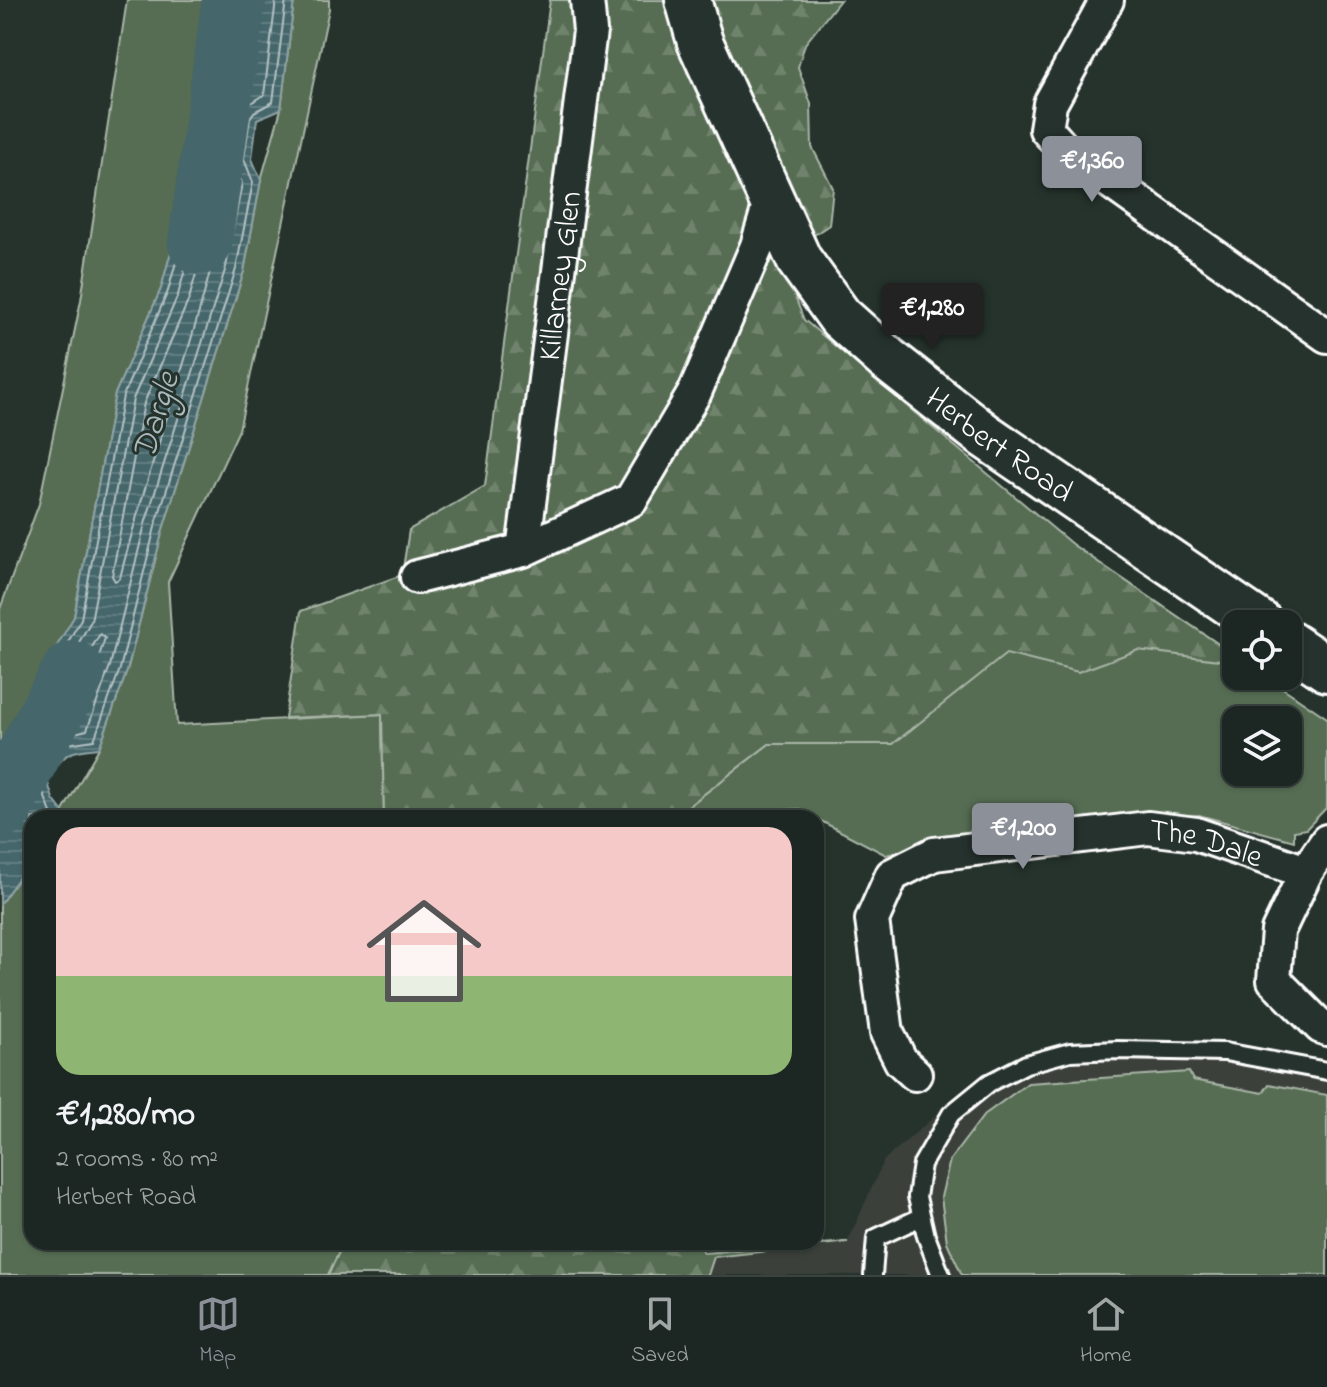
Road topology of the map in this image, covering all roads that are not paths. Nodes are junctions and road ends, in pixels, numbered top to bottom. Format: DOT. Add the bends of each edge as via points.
graph roads {
  1 [pos="587,0"];
  2 [pos="688,0"];
  3 [pos="1107,0"];
  4 [pos="771,200"];
  5 [pos="1327,336"];
  6 [pos="523,550"];
  7 [pos="417,577"];
  8 [pos="1240,610"];
  9 [pos="1302,652"];
  10 [pos="1327,669"];
  11 [pos="1327,841"];
  12 [pos="1306,872"];
  13 [pos="1327,1029"];
  14 [pos="1327,1071"];
  15 [pos="915,1074"];
  16 [pos="921,1217"];
  17 [pos="873,1275"];
  18 [pos="941,1275"];
  1 -- 6 [label="street, Killarney Glen" via="590,31"];
  2 -- 4 [label="street, Herbert Road" via="700,42"];
  3 -- 5 [label="street" via="1050,104 1046,129 1064,149"];
  4 -- 6 [label="street" via="695,392 631,500"];
  4 -- 8 [label="street, Herbert Road" via="799,260 840,317 887,359 984,435"];
  6 -- 7 [label="street"];
  9 -- 10 [label="street"];
  11 -- 12 [label="street"];
  12 -- 13 [label="street" via="1278,931 1274,980"];
  12 -- 15 [label="street, The Dale" via="1196,834 1148,828 934,854 892,875 872,920 887,1033 901,1061"];
  14 -- 16 [label="lane" via="1210,1051 1070,1052 1026,1064 989,1083 951,1114 922,1164 917,1197"];
  16 -- 17 [label="lane" via="876,1238"];
  16 -- 18 [label="lane"];
}
